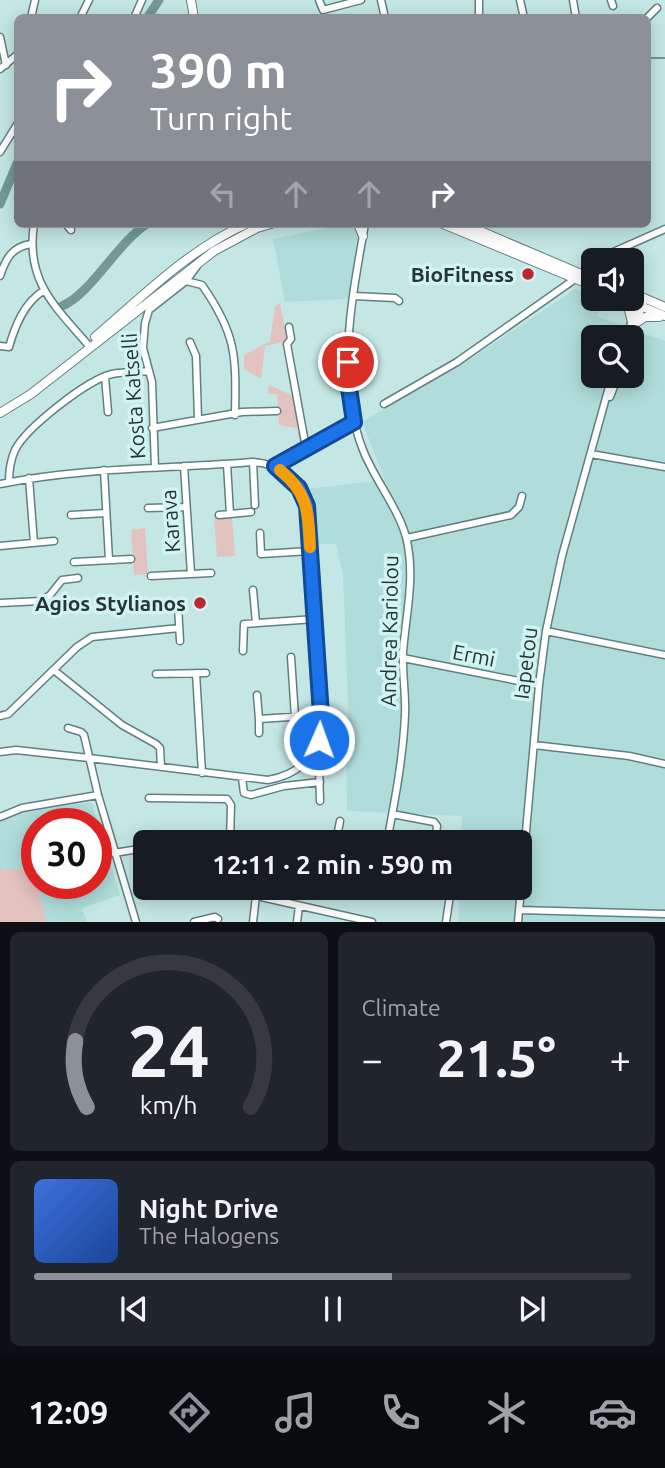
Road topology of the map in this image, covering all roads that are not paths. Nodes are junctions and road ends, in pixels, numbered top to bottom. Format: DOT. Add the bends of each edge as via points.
graph roads {
  1 [pos="319,0"];
  2 [pos="361,0"];
  3 [pos="658,0"];
  4 [pos="340,2"];
  5 [pos="657,8"];
  6 [pos="665,13"];
  7 [pos="651,14"];
  8 [pos="0,37"];
  9 [pos="3,67"];
  10 [pos="14,130"];
  11 [pos="1,150"];
  12 [pos="33,228"];
  13 [pos="231,228"];
  14 [pos="245,228"];
  15 [pos="249,228"];
  16 [pos="360,228"];
  17 [pos="364,228"];
  18 [pos="453,228"];
  19 [pos="473,228"];
  20 [pos="665,229"];
  21 [pos="222,235"];
  22 [pos="363,236"];
  23 [pos="31,244"];
  24 [pos="623,248"];
  25 [pos="200,261"];
  26 [pos="0,276"];
  27 [pos="580,278"];
  28 [pos="186,281"];
  29 [pos="43,291"];
  30 [pos="354,296"];
  31 [pos="399,301"];
  32 [pos="644,301"];
  33 [pos="644,303"];
  34 [pos="665,307"];
  35 [pos="630,311"];
  36 [pos="637,311"];
  37 [pos="665,316"];
  38 [pos="635,322"];
  39 [pos="633,325"];
  40 [pos="634,325"];
  41 [pos="289,327"];
  42 [pos="190,342"];
  43 [pos="89,345"];
  44 [pos="0,346"];
  45 [pos="149,371"];
  46 [pos="104,377"];
  47 [pos="609,388"];
  48 [pos="613,388"];
  49 [pos="384,404"];
  50 [pos="0,410"];
  51 [pos="277,411"];
  52 [pos="108,412"];
  53 [pos="235,415"];
  54 [pos="601,415"];
  55 [pos="198,419"];
  56 [pos="354,422"];
  57 [pos="152,428"];
  58 [pos="306,448"];
  59 [pos="591,454"];
  60 [pos="253,462"];
  61 [pos="227,464"];
  62 [pos="184,466"];
  63 [pos="275,466"];
  64 [pos="665,467"];
  65 [pos="155,468"];
  66 [pos="104,470"];
  67 [pos="29,478"];
  68 [pos="9,482"];
  69 [pos="0,484"];
  70 [pos="522,495"];
  71 [pos="255,505"];
  72 [pos="186,507"];
  73 [pos="148,509"];
  74 [pos="251,512"];
  75 [pos="106,513"];
  76 [pos="230,514"];
  77 [pos="71,515"];
  78 [pos="219,515"];
  79 [pos="260,533"];
  80 [pos="407,538"];
  81 [pos="54,541"];
  82 [pos="34,543"];
  83 [pos="0,546"];
  84 [pos="310,551"];
  85 [pos="131,559"];
  86 [pos="109,560"];
  87 [pos="74,562"];
  88 [pos="211,573"];
  89 [pos="191,574"];
  90 [pos="151,576"];
  91 [pos="78,578"];
  92 [pos="253,590"];
  93 [pos="0,603"];
  94 [pos="178,606"];
  95 [pos="314,619"];
  96 [pos="256,622"];
  97 [pos="179,628"];
  98 [pos="546,631"];
  99 [pos="180,641"];
  100 [pos="243,651"];
  101 [pos="665,655"];
  102 [pos="291,657"];
  103 [pos="403,658"];
  104 [pos="55,671"];
  105 [pos="196,673"];
  106 [pos="206,673"];
  107 [pos="156,674"];
  108 [pos="539,685"];
  109 [pos="257,695"];
  110 [pos="321,715"];
  111 [pos="0,716"];
  112 [pos="295,717"];
  113 [pos="259,719"];
  114 [pos="68,728"];
  115 [pos="260,733"];
  116 [pos="534,745"];
  117 [pos="0,752"];
  118 [pos="89,758"];
  119 [pos="665,764"];
  120 [pos="161,767"];
  121 [pos="319,768"];
  122 [pos="202,773"];
  123 [pos="242,778"];
  124 [pos="320,782"];
  125 [pos="98,794"];
  126 [pos="149,798"];
  127 [pos="320,801"];
  128 [pos="392,814"];
  129 [pos="0,817"];
  130 [pos="340,821"];
  131 [pos="230,830"];
  132 [pos="338,830"];
  133 [pos="389,830"];
  134 [pos="436,830"];
  135 [pos="133,850"];
  136 [pos="114,853"];
  137 [pos="256,900"];
  138 [pos="274,900"];
  139 [pos="449,900"];
  140 [pos="299,906"];
  141 [pos="519,909"];
  142 [pos="336,914"];
  143 [pos="665,914"];
  144 [pos="218,919"];
  145 [pos="136,922"];
  146 [pos="194,922"];
  147 [pos="253,922"];
  148 [pos="297,922"];
  149 [pos="336,922"];
  150 [pos="372,922"];
  151 [pos="446,922"];
  152 [pos="519,922"];
  1 -- 4 [label="street" via="321,9"];
  2 -- 4 [label="street"];
  3 -- 5 [label="street"];
  5 -- 6 [label="street"];
  5 -- 7 [label="street"];
  8 -- 9 [label="street"];
  10 -- 11 [label="street"];
  12 -- 23 [label="street"];
  13 -- 21 [label="main road"];
  14 -- 21 [label="main road"];
  15 -- 25 [label="main road"];
  16 -- 22 [label="main road"];
  17 -- 22 [label="street, Andrea Kariolou"];
  18 -- 27 [label="main road"];
  19 -- 27 [label="main road"];
  20 -- 24 [label="street"];
  21 -- 43 [label="main road" via="178,265"];
  22 -- 30 [label="street, Andrea Kariolou"];
  23 -- 26 [label="street" via="10,253"];
  23 -- 29 [label="street"];
  25 -- 28 [label="street, Kosta Katselli"];
  25 -- 43 [label="main road"];
  27 -- 49 [label="street" via="457,362"];
  28 -- 45 [label="street, Kosta Katselli" via="149,310 143,337"];
  28 -- 53 [label="street" via="202,285 232,341"];
  29 -- 43 [label="street"];
  29 -- 44 [label="street" via="24,310 9,347"];
  30 -- 31 [label="street"];
  30 -- 56 [label="street, Andrea Kariolou" via="348,358"];
  32 -- 34 [label="main road"];
  33 -- 37 [label="main road"];
  35 -- 38 [label="main road"];
  36 -- 38 [label="street"];
  37 -- 38 [label="main road"];
  38 -- 39 [label="street"];
  38 -- 40 [label="street"];
  41 -- 58 [label="street" via="287,344"];
  42 -- 55 [label="street" via="196,356"];
  43 -- 50 [label="main road"];
  45 -- 46 [label="street"];
  45 -- 57 [label="street, Kosta Katselli"];
  46 -- 52 [label="street"];
  46 -- 68 [label="street" via="87,385 26,435 12,458"];
  47 -- 54 [label="street, Iapetou"];
  48 -- 54 [label="street, Iapetou"];
  51 -- 53 [label="street"];
  53 -- 55 [label="street"];
  54 -- 59 [label="street, Iapetou"];
  55 -- 57 [label="street"];
  56 -- 58 [label="street"];
  56 -- 80 [label="street, Andrea Kariolou" via="370,467"];
  57 -- 65 [label="street, Kosta Katselli"];
  58 -- 63 [label="street"];
  59 -- 64 [label="street"];
  59 -- 98 [label="street, Iapetou"];
  60 -- 61 [label="street"];
  60 -- 63 [label="street"];
  60 -- 71 [label="street"];
  61 -- 62 [label="street"];
  61 -- 76 [label="street"];
  62 -- 65 [label="street"];
  62 -- 72 [label="street, Karava"];
  63 -- 84 [label="street" via="303,495"];
  65 -- 66 [label="street"];
  66 -- 67 [label="street"];
  66 -- 75 [label="street"];
  67 -- 68 [label="street"];
  67 -- 82 [label="street"];
  68 -- 69 [label="street"];
  70 -- 80 [label="street" via="511,515"];
  72 -- 73 [label="street"];
  72 -- 89 [label="street, Karava"];
  74 -- 76 [label="street"];
  75 -- 77 [label="street"];
  75 -- 86 [label="street"];
  76 -- 78 [label="street"];
  79 -- 84 [label="street" via="261,554"];
  80 -- 103 [label="street, Andrea Kariolou" via="412,577"];
  81 -- 82 [label="street"];
  82 -- 83 [label="street"];
  84 -- 95 [label="street"];
  85 -- 86 [label="street"];
  86 -- 87 [label="street"];
  88 -- 89 [label="street"];
  89 -- 90 [label="street"];
  91 -- 93 [label="street" via="62,580 41,601"];
  92 -- 96 [label="street"];
  94 -- 97 [label="street"];
  95 -- 96 [label="street"];
  95 -- 110 [label="street"];
  96 -- 100 [label="street" via="242,626"];
  97 -- 99 [label="street"];
  97 -- 104 [label="street" via="92,636"];
  98 -- 101 [label="street"];
  98 -- 108 [label="street, Iapetou"];
  102 -- 112 [label="street"];
  103 -- 108 [label="street, Ermi"];
  103 -- 128 [label="street, Andrea Kariolou" via="403,750"];
  104 -- 111 [label="street" via="8,714"];
  104 -- 120 [label="street" via="122,725 156,744"];
  105 -- 106 [label="street"];
  105 -- 107 [label="street"];
  105 -- 122 [label="street"];
  108 -- 116 [label="street, Iapetou"];
  109 -- 113 [label="street"];
  110 -- 112 [label="street"];
  110 -- 123 [label="street" via="319,740 301,767 268,780"];
  112 -- 113 [label="street"];
  113 -- 115 [label="street"];
  114 -- 118 [label="street" via="84,735"];
  116 -- 119 [label="street"];
  116 -- 141 [label="street, Iapetou"];
  117 -- 118 [label="street"];
  118 -- 120 [label="street"];
  118 -- 125 [label="street"];
  120 -- 122 [label="street"];
  121 -- 124 [label="street"];
  122 -- 123 [label="street"];
  123 -- 124 [label="street" via="244,793 251,795"];
  124 -- 127 [label="street"];
  125 -- 129 [label="street" via="22,808"];
  125 -- 136 [label="street"];
  126 -- 131 [label="street" via="227,799"];
  128 -- 133 [label="street, Andrea Kariolou"];
  128 -- 134 [label="street" via="434,822"];
  130 -- 132 [label="street"];
  135 -- 136 [label="street"];
  136 -- 145 [label="street"];
  137 -- 147 [label="street"];
  138 -- 140 [label="street"];
  139 -- 151 [label="street"];
  140 -- 142 [label="street"];
  140 -- 148 [label="street"];
  141 -- 143 [label="street"];
  141 -- 152 [label="street, Iapetou"];
  142 -- 149 [label="street"];
  142 -- 150 [label="street"];
  144 -- 146 [label="street"];
}
